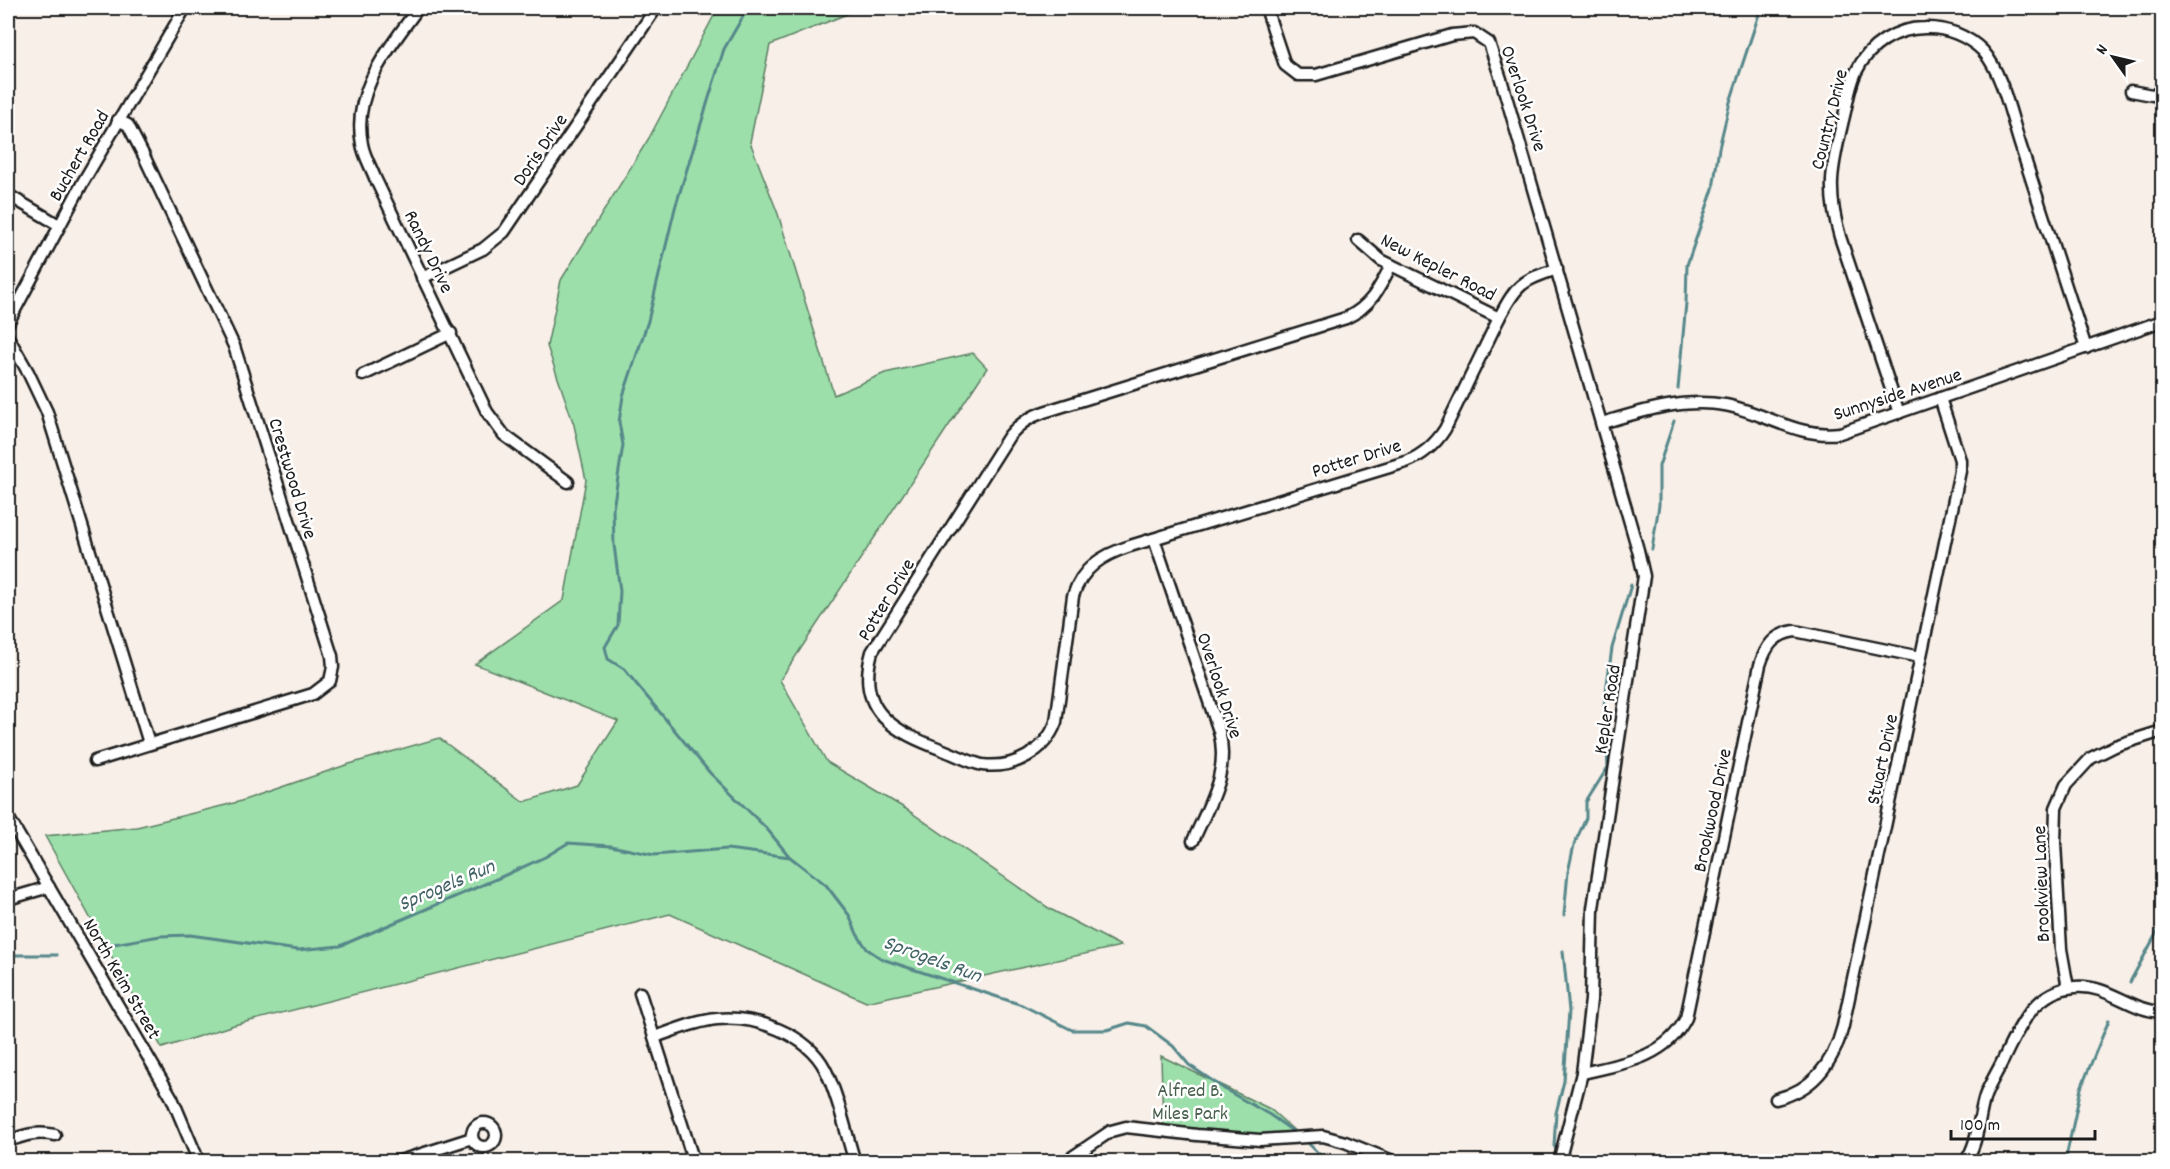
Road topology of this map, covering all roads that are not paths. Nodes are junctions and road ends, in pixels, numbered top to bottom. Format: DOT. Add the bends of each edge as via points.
graph roads {
  1 [pos="418,8"];
  2 [pos="656,8"];
  3 [pos="1266,8"];
  4 [pos="181,10"];
  5 [pos="2131,91"];
  6 [pos="2163,92"];
  7 [pos="118,120"];
  8 [pos="8,195"];
  9 [pos="59,225"];
  10 [pos="1358,240"];
  11 [pos="1391,266"];
  12 [pos="1557,269"];
  13 [pos="422,278"];
  14 [pos="1499,318"];
  15 [pos="2163,321"];
  16 [pos="8,323"];
  17 [pos="451,333"];
  18 [pos="8,338"];
  19 [pos="2086,348"];
  20 [pos="363,375"];
  21 [pos="1940,398"];
  22 [pos="1899,413"];
  23 [pos="1602,423"];
  24 [pos="568,482"];
  25 [pos="1154,539"];
  26 [pos="1920,657"];
  27 [pos="2163,731"];
  28 [pos="149,743"];
  29 [pos="95,762"];
  30 [pos="8,817"];
  31 [pos="1193,841"];
  32 [pos="49,887"];
  33 [pos="8,899"];
  34 [pos="2068,988"];
  35 [pos="640,993"];
  36 [pos="2163,1012"];
  37 [pos="655,1037"];
  38 [pos="1582,1073"];
  39 [pos="1776,1099"];
  40 [pos="55,1135"];
  41 [pos="472,1138"];
  42 [pos="8,1141"];
  43 [pos="199,1161"];
  44 [pos="397,1161"];
  45 [pos="694,1161"];
  46 [pos="855,1161"];
  47 [pos="1065,1161"];
  48 [pos="1395,1161"];
  49 [pos="1559,1161"];
  50 [pos="1965,1161"];
  1 -- 13 [label="street, Randy Drive" via="370,81 362,103 360,128 375,178"];
  2 -- 13 [label="street, Doris Drive" via="504,232 483,249"];
  3 -- 12 [label="street, Overlook Drive" via="1285,65 1298,75 1316,75 1452,34 1474,33 1484,38 1501,79"];
  4 -- 7 [label="street, Buchert Road"];
  5 -- 6 [label="street" via="2152,95"];
  7 -- 9 [label="street, Buchert Road"];
  7 -- 28 [label="street, Crestwood Drive" via="128,125 234,346 333,667 330,681 313,694"];
  8 -- 9 [label="street"];
  9 -- 16 [label="street, Buchert Road"];
  10 -- 11 [label="street, New Kepler Road"];
  11 -- 14 [label="street, New Kepler Road"];
  11 -- 25 [label="street, Potter Drive" via="1374,297 1346,318 1044,412 1021,423 877,643 868,668 869,688 876,707 888,723 904,734 975,763 999,765 1029,755 1047,739 1057,716 1071,603 1077,585 1102,556"];
  12 -- 14 [label="street, New Kepler Road" via="1518,286"];
  12 -- 23 [label="street, Kepler Road"];
  13 -- 17 [label="street, Randy Drive"];
  14 -- 25 [label="street, Potter Drive" via="1445,429 1425,452 1406,462"];
  15 -- 19 [label="street, Sunnyside Avenue"];
  17 -- 20 [label="street"];
  17 -- 24 [label="street, Randy Drive" via="495,425"];
  18 -- 28 [label="street" via="47,412"];
  19 -- 21 [label="street, Sunnyside Avenue"];
  19 -- 22 [label="street, Country Drive" via="1992,63 1975,44 1958,34 1943,29 1905,30 1874,48 1856,72 1835,154 1831,190 1840,237"];
  21 -- 22 [label="street, Sunnyside Avenue"];
  21 -- 26 [label="street, Stuart Drive" via="1960,471"];
  22 -- 23 [label="street, Sunnyside Avenue" via="1856,429 1828,434 1790,428 1736,408 1705,403 1659,407"];
  23 -- 38 [label="street, Kepler Road" via="1644,576 1593,908 1591,1000"];
  25 -- 31 [label="street, Overlook Drive" via="1223,752 1221,775"];
  26 -- 38 [label="street, Brookwood Drive" via="1795,631 1781,634 1769,644 1760,665 1686,1018 1677,1034 1662,1047 1638,1059"];
  26 -- 39 [label="street, Stuart Drive" via="1838,1046 1812,1081 1790,1096"];
  27 -- 34 [label="street, Brookview Lane" via="2091,758 2066,785 2056,808 2061,950"];
  28 -- 29 [label="street, Crestwood Drive"];
  30 -- 32 [label="street, North Keim Street"];
  32 -- 33 [label="street"];
  32 -- 43 [label="street, North Keim Street" via="172,1098"];
  34 -- 36 [label="street" via="2099,989 2137,1008"];
  34 -- 50 [label="street" via="2051,994 2030,1011 1988,1089 1974,1146"];
  35 -- 37 [label="street"];
  37 -- 45 [label="street"];
  37 -- 46 [label="street" via="725,1018 792,1034 816,1054 826,1071"];
  38 -- 49 [label="street, Kepler Road"];
  40 -- 42 [label="street" via="30,1133"];
  41 -- 44 [label="street"];
  47 -- 48 [label="street" via="1122,1127 1227,1138 1312,1135 1334,1138"];
}
